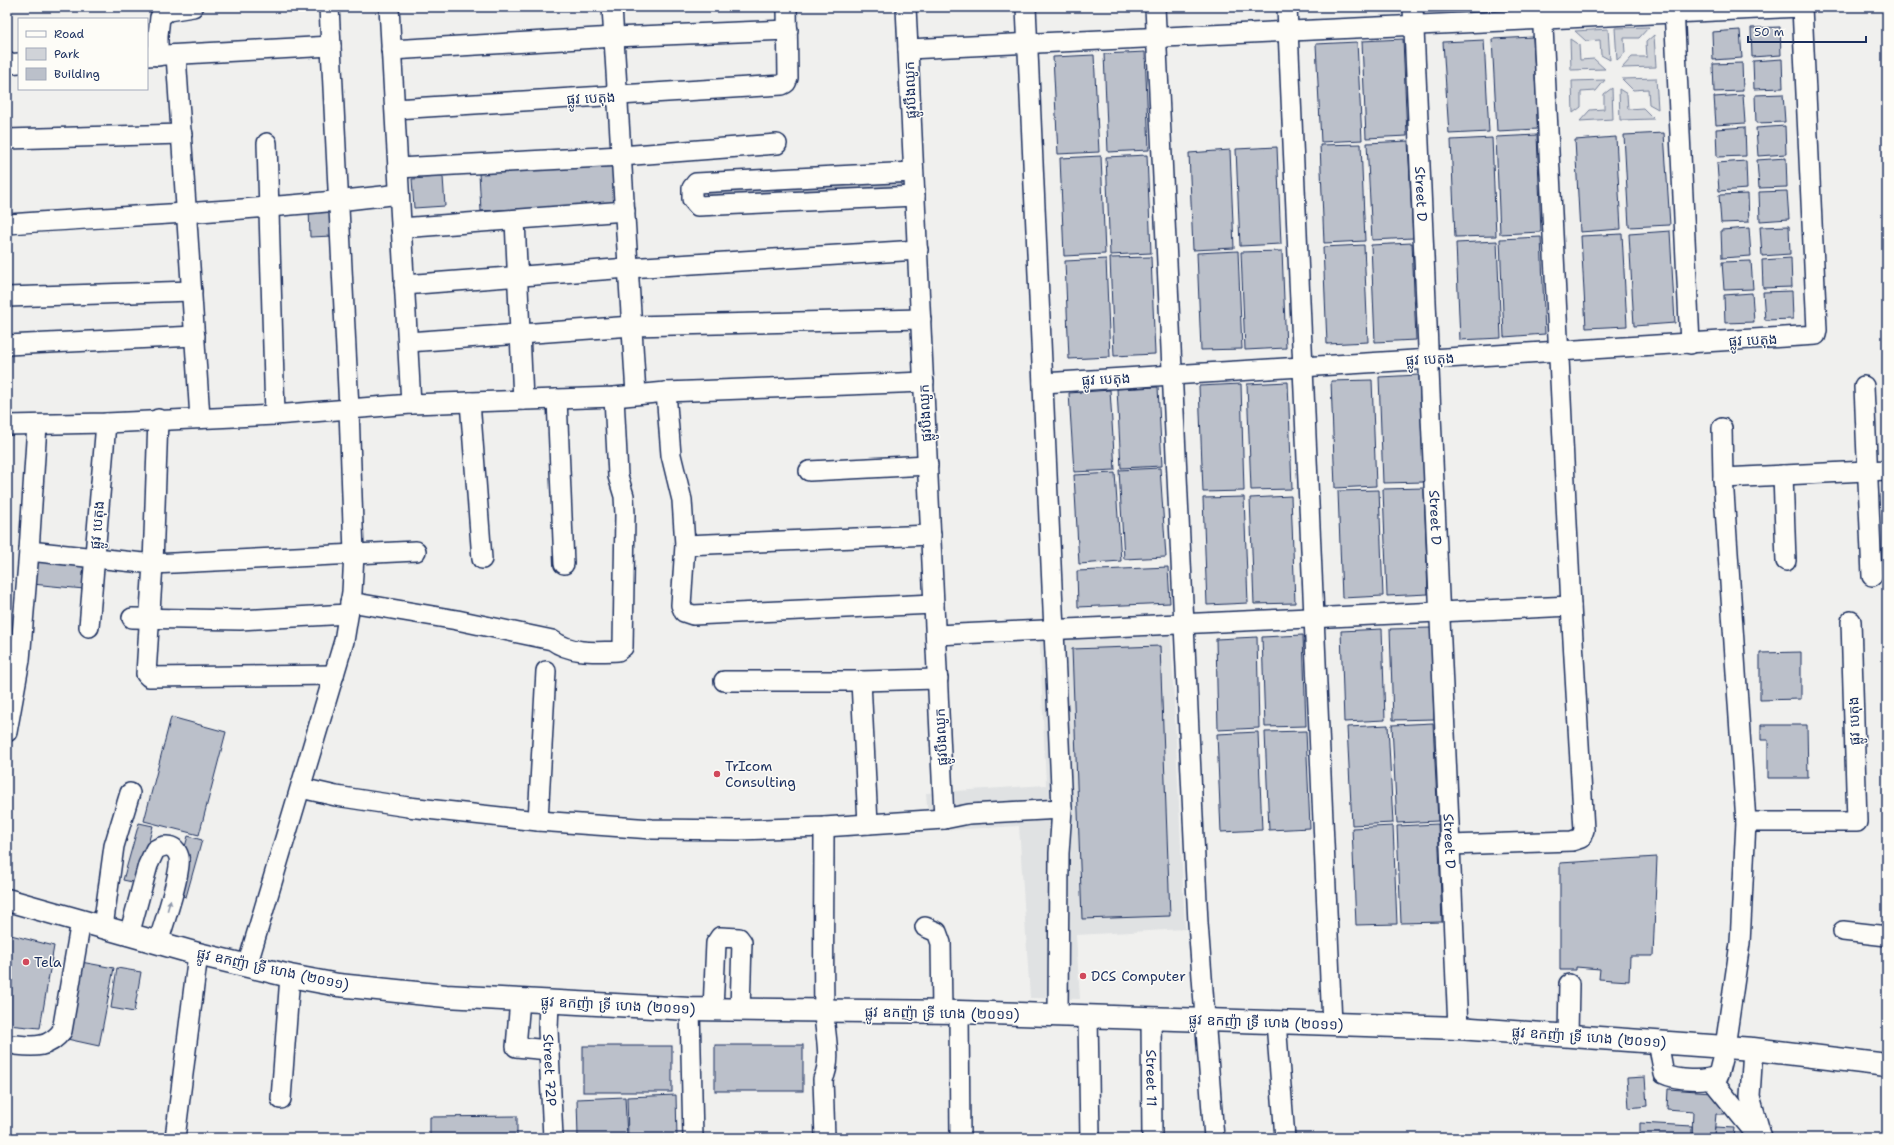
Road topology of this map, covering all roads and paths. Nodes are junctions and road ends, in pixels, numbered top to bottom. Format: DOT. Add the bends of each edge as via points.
graph roads {
  1 [pos="194,7"];
  2 [pos="329,7"];
  3 [pos="389,7"];
  4 [pos="612,7"];
  5 [pos="787,7"];
  6 [pos="906,7"];
  7 [pos="1026,7"];
  8 [pos="1156,7"];
  9 [pos="1287,7"];
  10 [pos="1802,7"];
  11 [pos="1674,10"];
  12 [pos="1543,13"];
  13 [pos="1414,16"];
  14 [pos="788,30"];
  15 [pos="1288,31"];
  16 [pos="614,37"];
  17 [pos="1157,38"];
  18 [pos="1028,43"];
  19 [pos="331,46"];
  20 [pos="908,49"];
  21 [pos="391,50"];
  22 [pos="176,54"];
  23 [pos="152,56"];
  24 [pos="7,64"];
  25 [pos="18,64"];
  26 [pos="618,96"];
  27 [pos="394,109"];
  28 [pos="182,134"];
  29 [pos="7,139"];
  30 [pos="267,143"];
  31 [pos="778,144"];
  32 [pos="621,156"];
  33 [pos="398,168"];
  34 [pos="913,172"];
  35 [pos="399,194"];
  36 [pos="915,196"];
  37 [pos="338,202"];
  38 [pos="270,208"];
  39 [pos="625,211"];
  40 [pos="187,212"];
  41 [pos="515,220"];
  42 [pos="7,224"];
  43 [pos="401,228"];
  44 [pos="918,250"];
  45 [pos="628,268"];
  46 [pos="518,276"];
  47 [pos="404,285"];
  48 [pos="192,291"];
  49 [pos="7,297"];
  50 [pos="921,319"];
  51 [pos="632,326"];
  52 [pos="520,334"];
  53 [pos="195,336"];
  54 [pos="408,342"];
  55 [pos="1690,344"];
  56 [pos="7,345"];
  57 [pos="1559,352"];
  58 [pos="1429,359"];
  59 [pos="1302,367"];
  60 [pos="1172,375"];
  61 [pos="924,382"];
  62 [pos="1043,382"];
  63 [pos="1864,386"];
  64 [pos="666,392"];
  65 [pos="636,394"];
  66 [pos="614,397"];
  67 [pos="557,399"];
  68 [pos="523,400"];
  69 [pos="470,402"];
  70 [pos="411,404"];
  71 [pos="349,409"];
  72 [pos="275,415"];
  73 [pos="200,418"];
  74 [pos="158,419"];
  75 [pos="106,423"];
  76 [pos="7,425"];
  77 [pos="37,425"];
  78 [pos="1722,428"];
  79 [pos="928,464"];
  80 [pos="1887,470"];
  81 [pos="809,471"];
  82 [pos="1868,471"];
  83 [pos="1783,476"];
  84 [pos="1723,478"];
  85 [pos="931,535"];
  86 [pos="685,545"];
  87 [pos="29,551"];
  88 [pos="416,551"];
  89 [pos="354,554"];
  90 [pos="95,558"];
  91 [pos="482,559"];
  92 [pos="1786,561"];
  93 [pos="153,564"];
  94 [pos="564,564"];
  95 [pos="1872,576"];
  96 [pos="934,604"];
  97 [pos="1571,606"];
  98 [pos="349,608"];
  99 [pos="1440,612"];
  100 [pos="140,618"];
  101 [pos="1314,618"];
  102 [pos="1851,621"];
  103 [pos="1184,624"];
  104 [pos="89,627"];
  105 [pos="1054,629"];
  106 [pos="936,635"];
  107 [pos="546,671"];
  108 [pos="334,675"];
  109 [pos="938,679"];
  110 [pos="724,681"];
  111 [pos="861,681"];
  112 [pos="7,732"];
  113 [pos="301,788"];
  114 [pos="130,793"];
  115 [pos="1062,809"];
  116 [pos="944,819"];
  117 [pos="538,820"];
  118 [pos="1746,822"];
  119 [pos="868,824"];
  120 [pos="824,827"];
  121 [pos="1450,845"];
  122 [pos="7,900"];
  123 [pos="81,921"];
  124 [pos="104,927"];
  125 [pos="925,927"];
  126 [pos="1843,931"];
  127 [pos="129,934"];
  128 [pos="1887,936"];
  129 [pos="158,943"];
  130 [pos="198,954"];
  131 [pos="247,966"];
  132 [pos="290,976"];
  133 [pos="714,982"];
  134 [pos="741,983"];
  135 [pos="1569,984"];
  136 [pos="520,1000"];
  137 [pos="549,1002"];
  138 [pos="690,1009"];
  139 [pos="713,1009"];
  140 [pos="740,1010"];
  141 [pos="824,1012"];
  142 [pos="950,1012"];
  143 [pos="1058,1015"];
  144 [pos="1088,1016"];
  145 [pos="1151,1018"];
  146 [pos="1205,1020"];
  147 [pos="1276,1022"];
  148 [pos="1332,1024"];
  149 [pos="1458,1028"];
  150 [pos="1568,1035"];
  151 [pos="1658,1042"];
  152 [pos="16,1045"];
  153 [pos="1725,1047"];
  154 [pos="1753,1049"];
  155 [pos="549,1050"];
  156 [pos="1887,1065"];
  157 [pos="1711,1079"];
  158 [pos="281,1099"];
  159 [pos="175,1138"];
  160 [pos="553,1138"];
  161 [pos="693,1138"];
  162 [pos="825,1138"];
  163 [pos="960,1138"];
  164 [pos="1090,1138"];
  165 [pos="1152,1138"];
  166 [pos="1214,1138"];
  167 [pos="1285,1138"];
  168 [pos="1761,1138"];
  1 -- 23 [label="street" via="168,11 160,17"];
  2 -- 19 [label="street"];
  3 -- 21 [label="street"];
  4 -- 16 [label="street"];
  5 -- 14 [label="street"];
  6 -- 20 [label="street, ផ្លូវបឹងឈូក"];
  7 -- 18 [label="street"];
  8 -- 17 [label="street"];
  9 -- 15 [label="street"];
  10 -- 11 [label="street"];
  10 -- 55 [label="street, ផ្លូវ បេតុង" via="1816,335"];
  11 -- 12 [label="street"];
  11 -- 55 [label="street"];
  12 -- 13 [label="street"];
  12 -- 57 [label="street"];
  13 -- 15 [label="street"];
  13 -- 58 [label="street, Street D"];
  14 -- 16 [label="street"];
  14 -- 26 [label="street, ផ្លូវ បេតុង" via="786,83 774,87"];
  15 -- 17 [label="street"];
  15 -- 59 [label="street"];
  16 -- 21 [label="street"];
  16 -- 26 [label="street"];
  17 -- 18 [label="street"];
  17 -- 60 [label="street"];
  18 -- 20 [label="street"];
  18 -- 62 [label="street"];
  19 -- 22 [label="street"];
  19 -- 37 [label="street"];
  20 -- 34 [label="street, ផ្លូវបឹងឈូក"];
  21 -- 27 [label="street"];
  22 -- 23 [label="street"];
  22 -- 28 [label="street"];
  24 -- 25 [label="street"];
  26 -- 27 [label="street, ផ្លូវ បេតុង"];
  26 -- 32 [label="street"];
  27 -- 33 [label="street"];
  28 -- 29 [label="street"];
  28 -- 40 [label="street"];
  30 -- 38 [label="street"];
  31 -- 32 [label="street"];
  32 -- 33 [label="street"];
  32 -- 39 [label="street"];
  33 -- 35 [label="street"];
  34 -- 36 [label="street, ផ្លូវបឹងឈូក"];
  34 -- 36 [label="street" via="696,183 692,188 692,199 698,206"];
  35 -- 37 [label="street"];
  35 -- 43 [label="street"];
  36 -- 44 [label="street, ផ្លូវបឹងឈូក"];
  37 -- 38 [label="street"];
  37 -- 71 [label="street"];
  38 -- 40 [label="street"];
  38 -- 72 [label="street"];
  39 -- 41 [label="street"];
  39 -- 45 [label="street"];
  40 -- 42 [label="street"];
  40 -- 48 [label="street"];
  41 -- 43 [label="street"];
  41 -- 46 [label="street"];
  43 -- 47 [label="street"];
  44 -- 45 [label="street"];
  44 -- 50 [label="street, ផ្លូវបឹងឈូក"];
  45 -- 46 [label="street"];
  45 -- 51 [label="street"];
  46 -- 47 [label="street"];
  46 -- 52 [label="street"];
  47 -- 54 [label="street"];
  48 -- 49 [label="street"];
  48 -- 53 [label="street"];
  50 -- 51 [label="street"];
  50 -- 61 [label="street, ផ្លូវបឹងឈូក"];
  51 -- 52 [label="street"];
  51 -- 65 [label="street"];
  52 -- 54 [label="street"];
  52 -- 68 [label="street"];
  53 -- 56 [label="street"];
  53 -- 73 [label="street"];
  54 -- 70 [label="street"];
  55 -- 57 [label="street, ផ្លូវ បេតុង"];
  57 -- 58 [label="street, ផ្លូវ បេតុង"];
  57 -- 97 [label="street"];
  58 -- 59 [label="street, ផ្លូវ បេតុង"];
  58 -- 99 [label="street, Street D"];
  59 -- 60 [label="street, ផ្លូវ បេតុង"];
  59 -- 101 [label="street"];
  60 -- 62 [label="street, ផ្លូវ បេតុង"];
  60 -- 103 [label="street"];
  61 -- 64 [label="street"];
  61 -- 79 [label="street, ផ្លូវបឹងឈូក"];
  62 -- 105 [label="street"];
  63 -- 82 [label="street"];
  64 -- 65 [label="street"];
  64 -- 86 [label="street" via="671,455 682,500"];
  65 -- 66 [label="street"];
  66 -- 67 [label="street"];
  66 -- 98 [label="street" via="618,476 624,496 626,544 623,647 618,651 580,651 562,647 552,640 456,620"];
  67 -- 68 [label="street"];
  67 -- 94 [label="street"];
  68 -- 69 [label="street"];
  69 -- 70 [label="street"];
  69 -- 91 [label="street"];
  70 -- 71 [label="street"];
  71 -- 72 [label="street"];
  71 -- 89 [label="street"];
  72 -- 73 [label="street"];
  73 -- 74 [label="street"];
  74 -- 75 [label="street"];
  74 -- 93 [label="street"];
  75 -- 77 [label="street"];
  75 -- 90 [label="street, ផ្លូវ បេតុង"];
  76 -- 77 [label="street"];
  77 -- 87 [label="street"];
  78 -- 84 [label="street"];
  79 -- 81 [label="street"];
  79 -- 85 [label="street, ផ្លូវបឹងឈូក"];
  80 -- 82 [label="street"];
  82 -- 83 [label="street"];
  82 -- 95 [label="street"];
  83 -- 84 [label="street"];
  83 -- 92 [label="street"];
  84 -- 118 [label="street"];
  85 -- 86 [label="street"];
  85 -- 96 [label="street, ផ្លូវបឹងឈូក"];
  86 -- 96 [label="street" via="681,605 684,612 693,615"];
  87 -- 90 [label="street"];
  87 -- 112 [label="street" via="20,660"];
  88 -- 89 [label="street"];
  89 -- 93 [label="street"];
  89 -- 98 [label="street"];
  90 -- 93 [label="street"];
  90 -- 104 [label="street, ផ្លូវ បេតុង"];
  93 -- 100 [label="street"];
  96 -- 106 [label="street, ផ្លូវបឹងឈូក"];
  97 -- 99 [label="street"];
  97 -- 121 [label="street" via="1584,830 1581,838 1572,841"];
  98 -- 100 [label="street" via="240,620"];
  98 -- 108 [label="street" via="344,641"];
  99 -- 101 [label="street"];
  99 -- 121 [label="street, Street D"];
  100 -- 108 [label="street" via="146,674 149,677"];
  101 -- 103 [label="street"];
  101 -- 148 [label="street"];
  102 -- 118 [label="street, ផ្លូវ បេតុង" via="1857,822"];
  103 -- 105 [label="street"];
  103 -- 146 [label="street"];
  105 -- 106 [label="street"];
  105 -- 115 [label="street"];
  106 -- 109 [label="street, ផ្លូវបឹងឈូក"];
  107 -- 117 [label="street"];
  108 -- 113 [label="street"];
  109 -- 111 [label="street"];
  109 -- 116 [label="street, ផ្លូវបឹងឈូក"];
  110 -- 111 [label="street"];
  111 -- 119 [label="street"];
  113 -- 117 [label="street" via="408,807"];
  113 -- 131 [label="street"];
  114 -- 124 [label="street" via="114,846"];
  115 -- 116 [label="street" via="969,814"];
  115 -- 143 [label="street" via="1059,853"];
  116 -- 119 [label="street"];
  117 -- 120 [label="street" via="652,829"];
  118 -- 153 [label="street" via="1740,943"];
  119 -- 120 [label="street"];
  120 -- 141 [label="street"];
  121 -- 149 [label="street, Street D"];
  122 -- 123 [label="main road, ផ្លូវ ឧកញ៉ា ទ្រី ហេង (២០១១)"];
  123 -- 124 [label="main road, ផ្លូវ ឧកញ៉ា ទ្រី ហេង (២០១១)"];
  123 -- 152 [label="street" via="62,1031 56,1038 37,1047"];
  124 -- 127 [label="main road, ផ្លូវ ឧកញ៉ា ទ្រី ហេង (២០១១)"];
  125 -- 142 [label="street" via="937,932 941,943"];
  126 -- 128 [label="street"];
  127 -- 129 [label="main road, ផ្លូវ ឧកញ៉ា ទ្រី ហេង (២០១១)"];
  129 -- 127 [label="street, one-way" via="179,858 170,845 155,850 148,865"];
  129 -- 130 [label="main road, ផ្លូវ ឧកញ៉ា ទ្រី ហេង (២០១១)"];
  130 -- 131 [label="main road, ផ្លូវ ឧកញ៉ា ទ្រី ហេង (២០១១)"];
  130 -- 159 [label="street"];
  131 -- 132 [label="main road, ផ្លូវ ឧកញ៉ា ទ្រី ហេង (២០១១)"];
  132 -- 136 [label="main road, ផ្លូវ ឧកញ៉ា ទ្រី ហេង (២០១១)" via="338,985 446,996"];
  132 -- 158 [label="street"];
  133 -- 134 [label="street"];
  133 -- 134 [label="street" via="716,942 720,937 741,940"];
  133 -- 139 [label="street"];
  134 -- 140 [label="street"];
  135 -- 150 [label="street"];
  136 -- 137 [label="main road, ផ្លូវ ឧកញ៉ា ទ្រី ហេង (២០១១)"];
  136 -- 155 [label="street" via="516,1047"];
  137 -- 138 [label="main road, ផ្លូវ ឧកញ៉ា ទ្រី ហេង (២០១១)"];
  137 -- 155 [label="street, Street 72P"];
  138 -- 139 [label="main road, ផ្លូវ ឧកញ៉ា ទ្រី ហេង (២០១១)"];
  138 -- 161 [label="street"];
  139 -- 140 [label="main road, ផ្លូវ ឧកញ៉ា ទ្រី ហេង (២០១១)"];
  140 -- 141 [label="main road, ផ្លូវ ឧកញ៉ា ទ្រី ហេង (២០១១)"];
  141 -- 142 [label="main road, ផ្លូវ ឧកញ៉ា ទ្រី ហេង (២០១១)"];
  141 -- 162 [label="street" via="818,1047 818,1073 823,1079"];
  142 -- 143 [label="main road, ផ្លូវ ឧកញ៉ា ទ្រី ហេង (២០១១)"];
  142 -- 163 [label="street"];
  143 -- 144 [label="main road, ផ្លូវ ឧកញ៉ា ទ្រី ហេង (២០១១)"];
  144 -- 145 [label="main road, ផ្លូវ ឧកញ៉ា ទ្រី ហេង (២០១១)"];
  144 -- 164 [label="street"];
  145 -- 146 [label="main road, ផ្លូវ ឧកញ៉ា ទ្រី ហេង (២០១១)"];
  145 -- 165 [label="street, Street 11"];
  146 -- 147 [label="main road, ផ្លូវ ឧកញ៉ា ទ្រី ហេង (២០១១)"];
  146 -- 166 [label="street"];
  147 -- 148 [label="main road, ផ្លូវ ឧកញ៉ា ទ្រី ហេង (២០១១)"];
  147 -- 167 [label="street"];
  148 -- 149 [label="main road, ផ្លូវ ឧកញ៉ា ទ្រី ហេង (២០១១)"];
  149 -- 150 [label="main road, ផ្លូវ ឧកញ៉ា ទ្រី ហេង (២០១១)"];
  150 -- 151 [label="main road, ផ្លូវ ឧកញ៉ា ទ្រី ហេង (២០១១)"];
  151 -- 153 [label="main road, ផ្លូវ ឧកញ៉ា ទ្រី ហេង (២០១១)"];
  151 -- 157 [label="street" via="1664,1074 1671,1078"];
  153 -- 154 [label="main road, ផ្លូវ ឧកញ៉ា ទ្រី ហេង (២០១១)"];
  153 -- 157 [label="street" via="1718,1075"];
  154 -- 156 [label="main road, ផ្លូវ ឧកញ៉ា ទ្រី ហេង (២០១១)"];
  154 -- 168 [label="street" via="1750,1096"];
  155 -- 160 [label="street, Street 72P"];
  157 -- 168 [label="street"];
}
